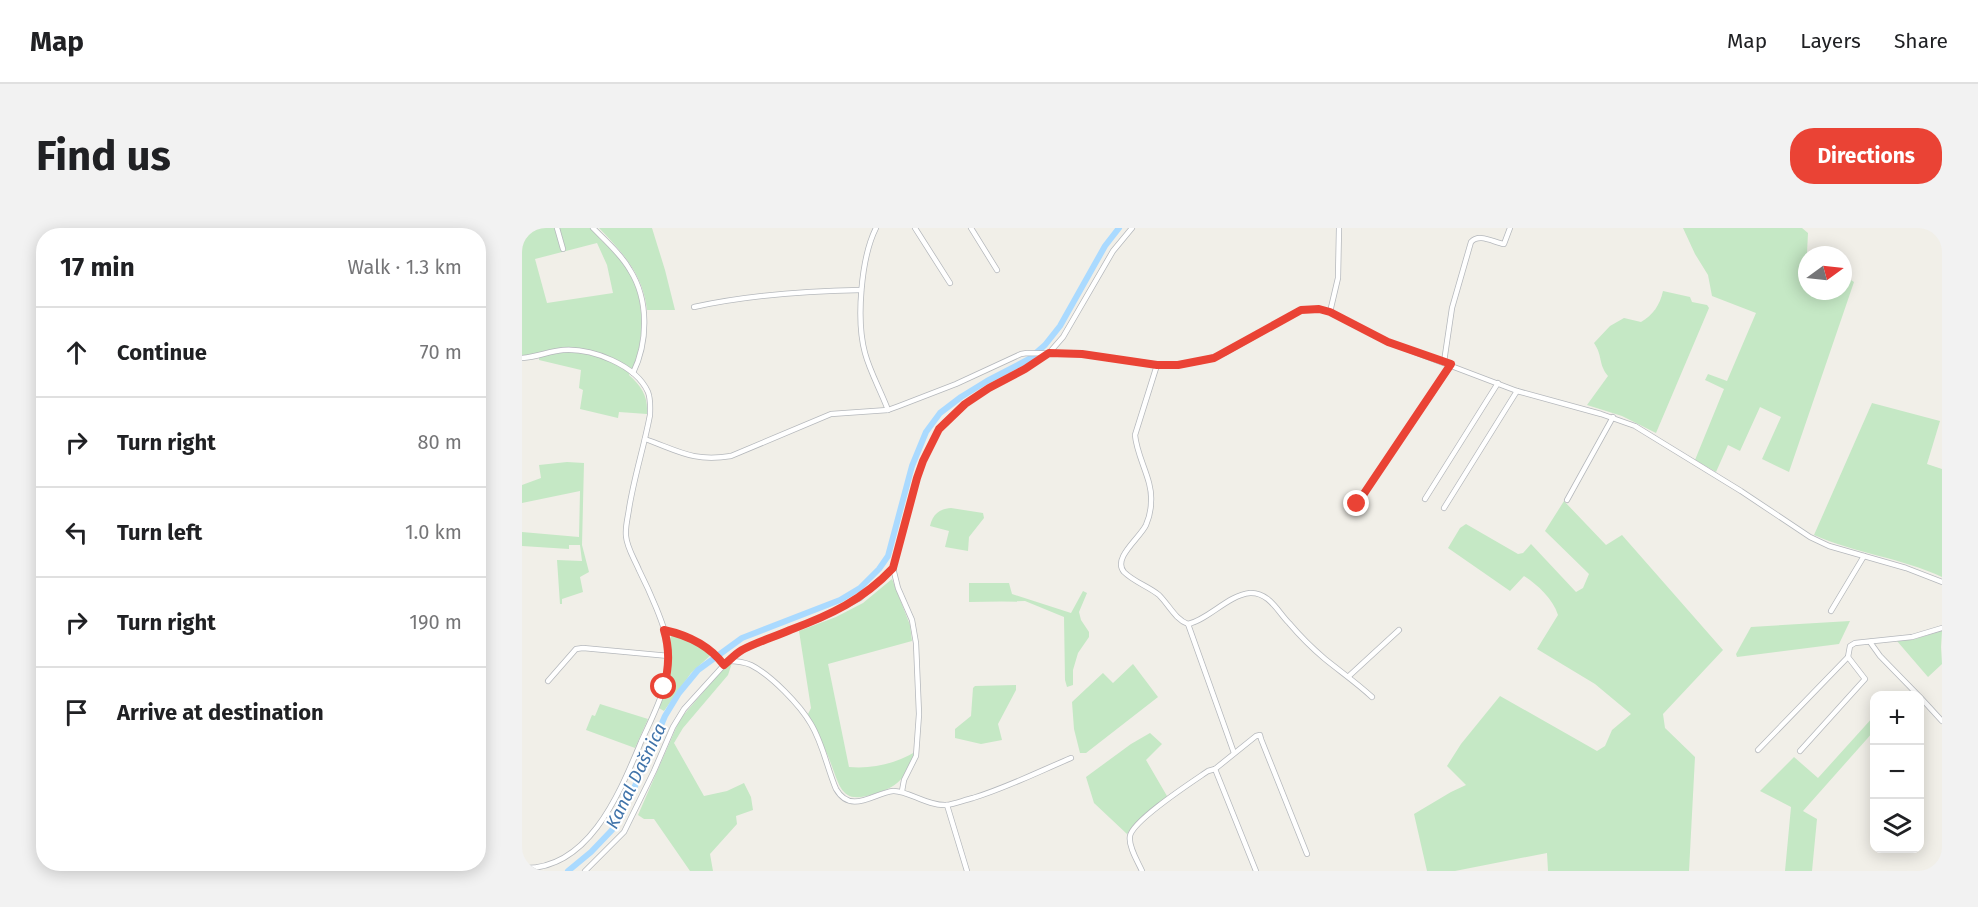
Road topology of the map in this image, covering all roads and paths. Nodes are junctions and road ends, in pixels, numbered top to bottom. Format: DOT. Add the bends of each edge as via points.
graph roads {
  1 [pos="557,228"];
  2 [pos="593,228"];
  3 [pos="876,228"];
  4 [pos="915,228"];
  5 [pos="970,228"];
  6 [pos="1131,228"];
  7 [pos="1339,228"];
  8 [pos="1510,228"];
  9 [pos="562,249"];
  10 [pos="997,270"];
  11 [pos="950,283"];
  12 [pos="861,290"];
  13 [pos="694,307"];
  14 [pos="1330,312"];
  15 [pos="1047,353"];
  16 [pos="522,358"];
  17 [pos="1444,362"];
  18 [pos="1451,364"];
  19 [pos="1157,365"];
  20 [pos="633,373"];
  21 [pos="1498,383"];
  22 [pos="1517,391"];
  23 [pos="888,410"];
  24 [pos="1613,417"];
  25 [pos="645,439"];
  26 [pos="1425,499"];
  27 [pos="1567,500"];
  28 [pos="1357,504"];
  29 [pos="1444,508"];
  30 [pos="1864,556"];
  31 [pos="893,568"];
  32 [pos="1942,582"];
  33 [pos="1831,611"];
  34 [pos="1188,624"];
  35 [pos="1942,628"];
  36 [pos="664,630"];
  37 [pos="1399,630"];
  38 [pos="1870,642"];
  39 [pos="669,656"];
  40 [pos="1848,657"];
  41 [pos="725,662"];
  42 [pos="1348,676"];
  43 [pos="548,681"];
  44 [pos="1914,691"];
  45 [pos="1372,697"];
  46 [pos="1924,701"];
  47 [pos="1942,721"];
  48 [pos="1758,750"];
  49 [pos="1800,751"];
  50 [pos="1234,753"];
  51 [pos="1071,758"];
  52 [pos="1215,769"];
  53 [pos="902,791"];
  54 [pos="947,805"];
  55 [pos="1307,854"];
  56 [pos="522,868"];
  57 [pos="585,871"];
  58 [pos="967,871"];
  59 [pos="1142,871"];
  60 [pos="1256,871"];
  1 -- 9 [label="street"];
  2 -- 20 [label="street" via="630,268 640,293 643,339"];
  3 -- 12 [label="street" via="865,255"];
  4 -- 11 [label="street"];
  5 -- 10 [label="street"];
  6 -- 15 [label="street" via="1113,251 1063,337"];
  7 -- 14 [label="street" via="1338,278"];
  8 -- 17 [label="street" via="1504,244 1478,237 1471,242 1452,308"];
  12 -- 13 [label="street" via="754,297"];
  12 -- 23 [label="street" via="864,352"];
  14 -- 17 [label="street" via="1388,342"];
  14 -- 19 [label="street" via="1301,310 1214,358"];
  15 -- 19 [label="street"];
  15 -- 23 [label="street" via="1021,354"];
  15 -- 31 [label="street" via="965,404 939,429 917,478"];
  16 -- 20 [label="street" via="562,350 581,351"];
  17 -- 18 [label="street"];
  18 -- 21 [label="street"];
  18 -- 28 [label="street"];
  19 -- 34 [label="street" via="1135,435 1150,486 1150,512 1120,565"];
  20 -- 25 [label="street" via="651,404"];
  21 -- 22 [label="street"];
  21 -- 26 [label="street"];
  22 -- 24 [label="street"];
  22 -- 29 [label="street"];
  23 -- 25 [label="street" via="831,414 752,448 714,459 699,459"];
  24 -- 27 [label="street"];
  24 -- 30 [label="street" via="1655,437 1809,537"];
  25 -- 36 [label="street" via="626,534 628,548"];
  30 -- 32 [label="street"];
  30 -- 33 [label="street"];
  31 -- 41 [label="street" via="860,598 754,644"];
  31 -- 53 [label="street" via="912,620 919,714 916,756"];
  34 -- 42 [label="street" via="1244,595 1259,595"];
  34 -- 50 [label="street"];
  35 -- 38 [label="street" via="1912,637"];
  36 -- 39 [label="street"];
  36 -- 41 [label="street" via="712,651"];
  37 -- 42 [label="street"];
  38 -- 40 [label="street" via="1850,646"];
  38 -- 44 [label="street"];
  39 -- 43 [label="street" via="576,649"];
  39 -- 56 [label="street" via="660,698 601,823 587,840 552,866"];
  40 -- 48 [label="street"];
  40 -- 49 [label="street" via="1865,679"];
  41 -- 53 [label="street" via="752,665 797,706 811,723 839,795 855,802"];
  41 -- 57 [label="street" via="673,727 624,832"];
  42 -- 45 [label="street"];
  46 -- 47 [label="street"];
  50 -- 52 [label="street"];
  50 -- 55 [label="street" via="1260,735"];
  51 -- 54 [label="street" via="992,792"];
  52 -- 59 [label="street" via="1149,813 1134,828 1129,840"];
  52 -- 60 [label="street"];
  53 -- 54 [label="street" via="927,802"];
  54 -- 58 [label="street"];
}
